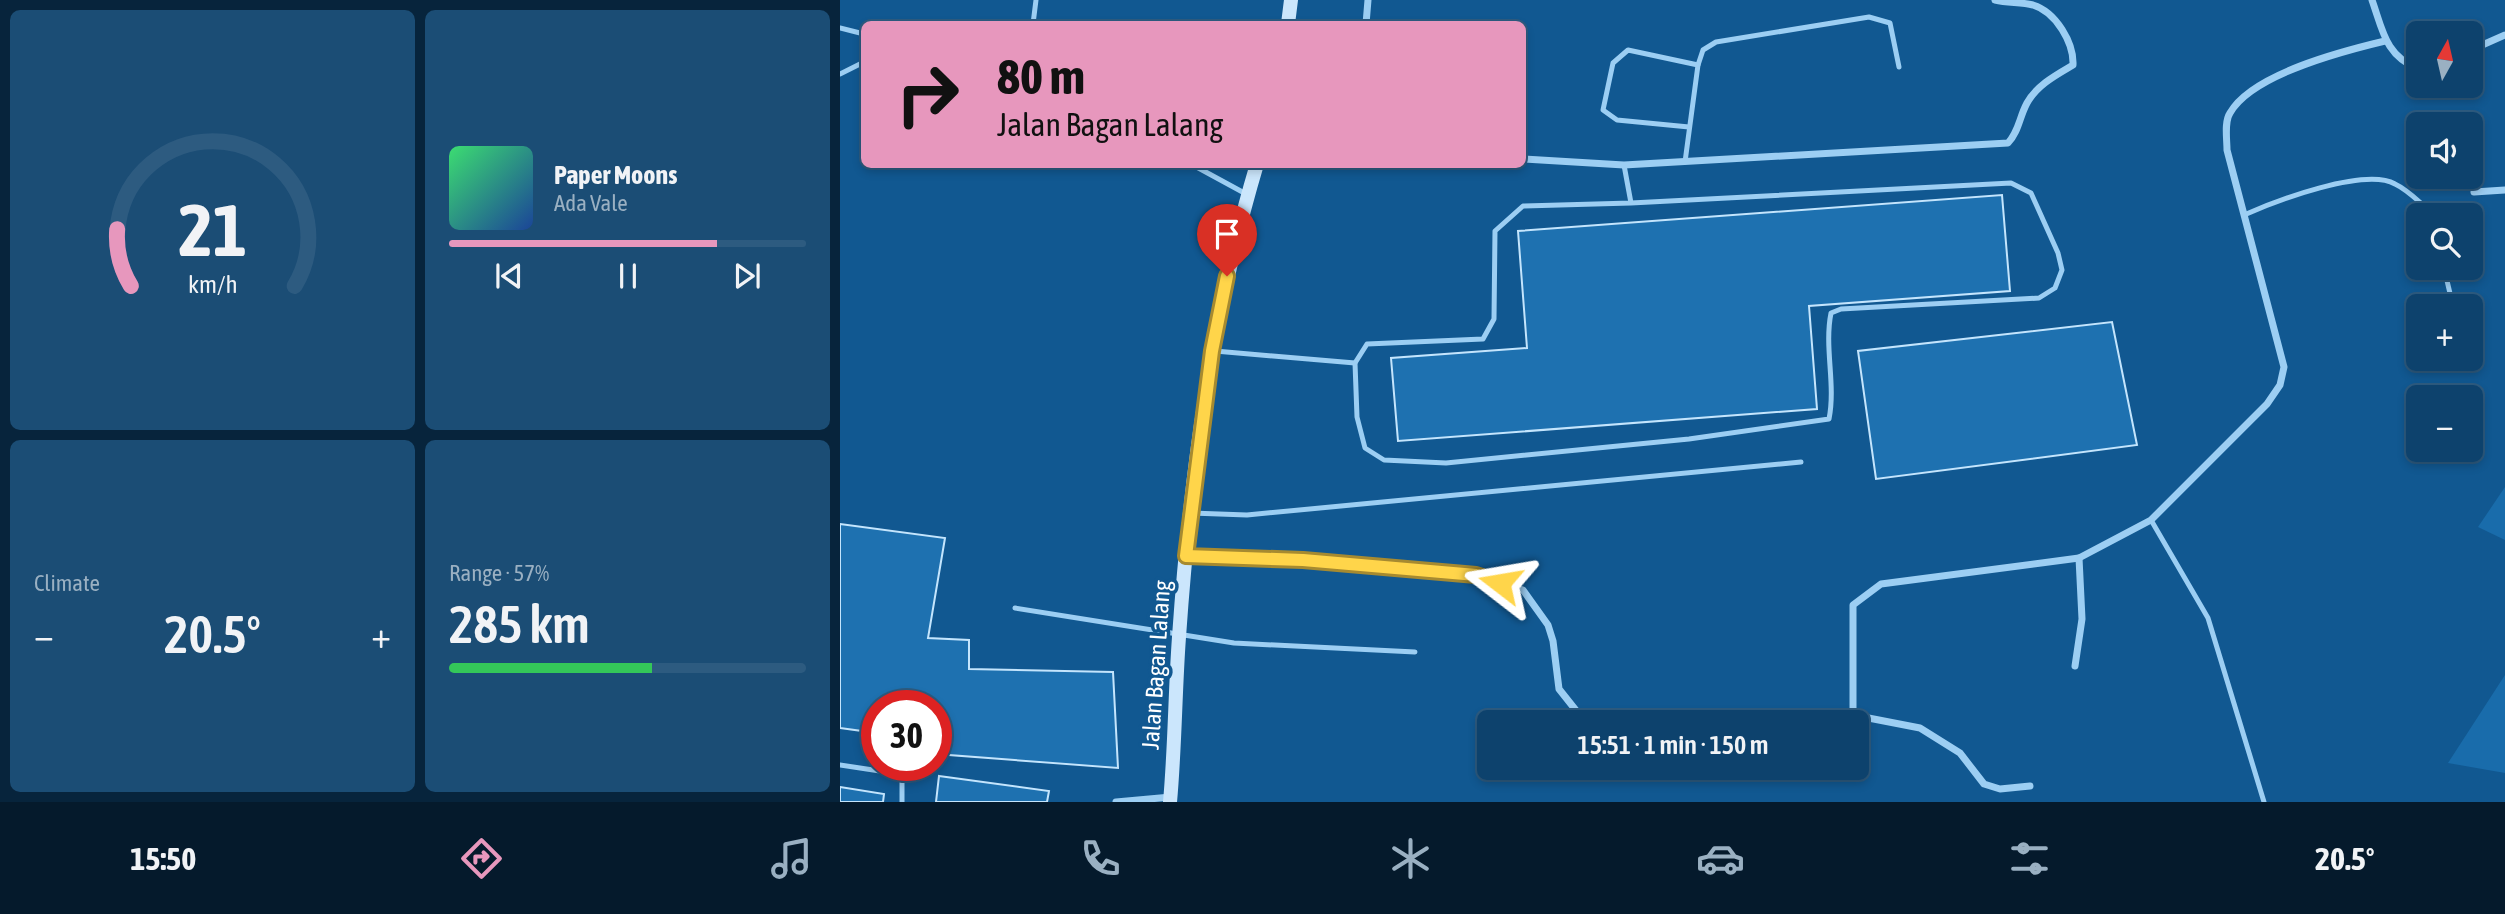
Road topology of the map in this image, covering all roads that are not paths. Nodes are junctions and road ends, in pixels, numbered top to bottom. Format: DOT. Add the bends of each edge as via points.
graph roads {
  1 [pos="1036,0"];
  2 [pos="1291,0"];
  3 [pos="1368,0"];
  4 [pos="1995,0"];
  5 [pos="2372,0"];
  6 [pos="1033,21"];
  7 [pos="1288,21"];
  8 [pos="1366,21"];
  9 [pos="840,29"];
  10 [pos="861,33"];
  11 [pos="2505,35"];
  12 [pos="2385,41"];
  13 [pos="2483,45"];
  14 [pos="861,64"];
  15 [pos="2406,64"];
  16 [pos="1698,65"];
  17 [pos="1899,67"];
  18 [pos="840,74"];
  19 [pos="1689,127"];
  20 [pos="1526,159"];
  21 [pos="1685,162"];
  22 [pos="1624,165"];
  23 [pos="1198,168"];
  24 [pos="1256,168"];
  25 [pos="2505,190"];
  26 [pos="2474,192"];
  27 [pos="1248,195"];
  28 [pos="1631,203"];
  29 [pos="2420,203"];
  30 [pos="2244,215"];
  31 [pos="1212,351"];
  32 [pos="1355,363"];
  33 [pos="1801,462"];
  34 [pos="1192,513"];
  35 [pos="2151,520"];
  36 [pos="1186,556"];
  37 [pos="2079,558"];
  38 [pos="1015,608"];
  39 [pos="1179,637"];
  40 [pos="1415,652"];
  41 [pos="2075,666"];
  42 [pos="1576,710"];
  43 [pos="1853,710"];
  44 [pos="1869,718"];
  45 [pos="840,765"];
  46 [pos="2030,786"];
  47 [pos="1171,799"];
  48 [pos="902,802"];
  49 [pos="1116,802"];
  50 [pos="2264,802"];
  1 -- 6 [label="lane"];
  2 -- 7 [label="main road"];
  3 -- 8 [label="street"];
  4 -- 21 [label="street" via="2034,5 2052,15 2074,51 2073,65 2045,82 2027,103 2017,134 2008,143"];
  5 -- 12 [label="street"];
  9 -- 10 [label="lane"];
  11 -- 13 [label="street"];
  12 -- 15 [label="street"];
  12 -- 30 [label="street" via="2337,52 2243,95 2228,116 2227,150"];
  14 -- 18 [label="lane"];
  16 -- 17 [label="lane" via="1703,50 1716,42 1869,17 1890,23"];
  16 -- 19 [label="lane"];
  16 -- 19 [label="lane" via="1628,50 1612,63 1603,110 1617,120"];
  19 -- 21 [label="lane"];
  20 -- 22 [label="street"];
  21 -- 22 [label="street"];
  22 -- 28 [label="lane"];
  23 -- 27 [label="lane"];
  24 -- 27 [label="main road, Jalan Bagan Lalang"];
  25 -- 26 [label="street"];
  27 -- 31 [label="main road, Jalan Bagan Lalang"];
  28 -- 32 [label="lane" via="1523,206 1495,231 1494,319 1483,339 1367,344"];
  28 -- 32 [label="lane" via="2011,183 2031,193 2062,270 2055,288 2039,298 1831,313 1829,419 1689,439 1446,463 1384,460 1365,447 1356,417"];
  29 -- 30 [label="lane" via="2394,182 2357,178"];
  30 -- 35 [label="street" via="2284,367 2280,385 2267,404"];
  31 -- 32 [label="lane"];
  31 -- 34 [label="main road, Jalan Bagan Lalang"];
  33 -- 34 [label="lane" via="1247,515"];
  34 -- 36 [label="main road, Jalan Bagan Lalang"];
  35 -- 37 [label="street"];
  35 -- 50 [label="lane" via="2208,618"];
  36 -- 39 [label="main road, Jalan Bagan Lalang"];
  36 -- 42 [label="street" via="1303,560 1476,575 1523,590 1548,625 1559,689"];
  37 -- 41 [label="street" via="2081,619"];
  37 -- 43 [label="street" via="1881,584 1853,605"];
  38 -- 39 [label="lane"];
  39 -- 40 [label="lane"];
  39 -- 47 [label="main road, Jalan Bagan Lalang"];
  44 -- 46 [label="street" via="1920,728 1960,753 1984,784 2000,789"];
  45 -- 48 [label="lane" via="902,778"];
  47 -- 49 [label="street, Jalan Bagan Lalang"];
}
